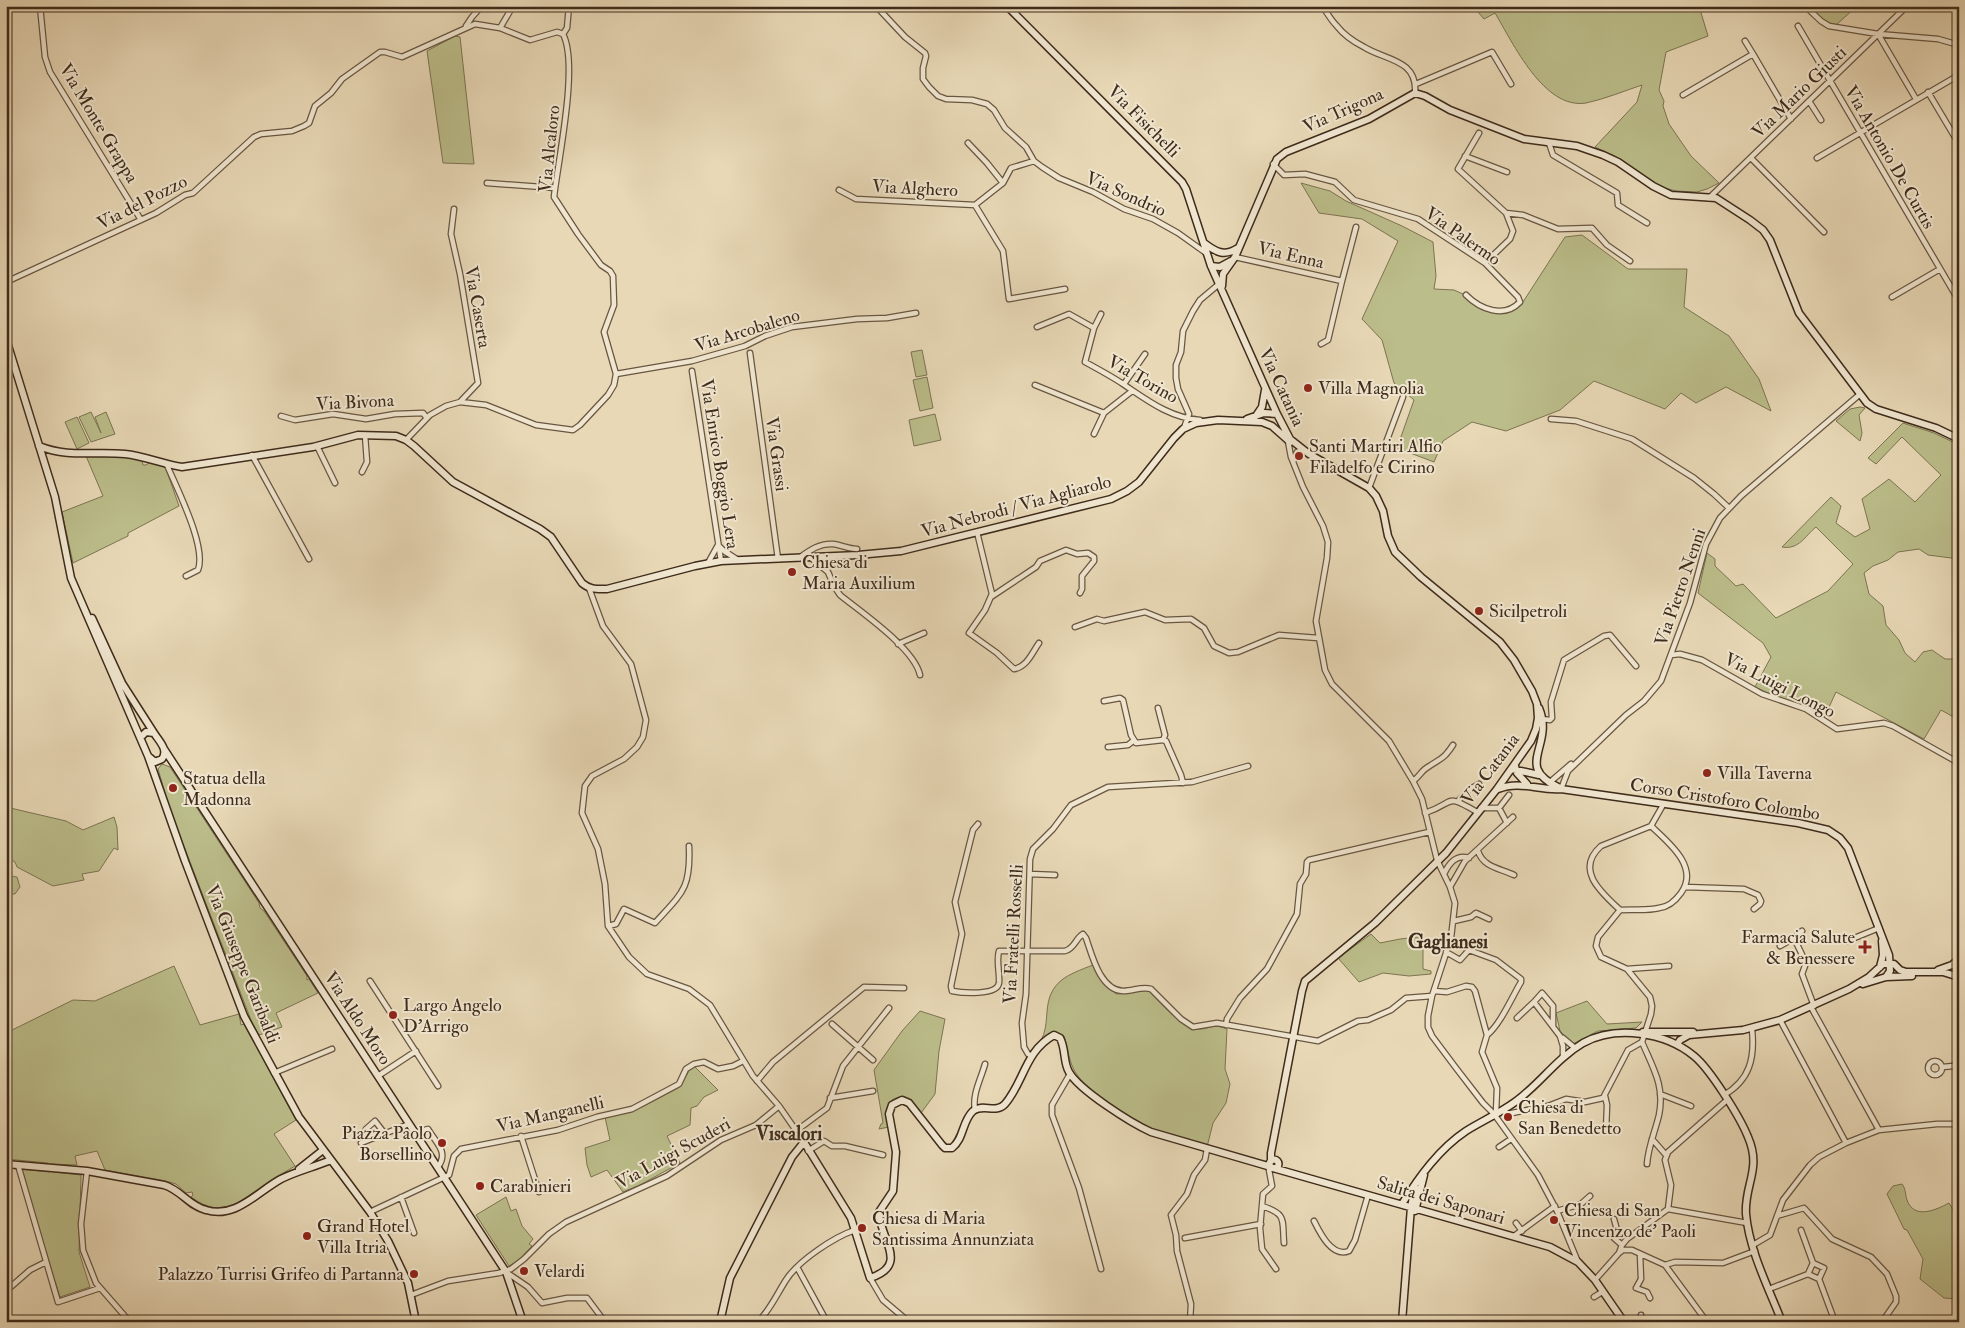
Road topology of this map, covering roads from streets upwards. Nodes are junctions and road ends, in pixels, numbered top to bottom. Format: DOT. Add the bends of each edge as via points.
graph roads {
  1 [pos="40,6"];
  2 [pos="482,6"];
  3 [pos="513,6"];
  4 [pos="569,6"];
  5 [pos="876,6"];
  6 [pos="1007,6"];
  7 [pos="1322,6"];
  8 [pos="1804,6"];
  9 [pos="1907,6"];
  10 [pos="466,26"];
  11 [pos="1798,26"];
  12 [pos="500,28"];
  13 [pos="563,34"];
  14 [pos="1878,34"];
  15 [pos="1746,41"];
  16 [pos="1959,45"];
  17 [pos="1753,54"];
  18 [pos="1959,75"];
  19 [pos="1830,81"];
  20 [pos="1416,84"];
  21 [pos="1511,84"];
  22 [pos="1415,92"];
  23 [pos="1928,92"];
  24 [pos="1684,95"];
  25 [pos="1916,99"];
  26 [pos="1809,101"];
  27 [pos="1791,119"];
  28 [pos="1821,120"];
  29 [pos="1479,133"];
  30 [pos="1860,133"];
  31 [pos="968,143"];
  32 [pos="1549,143"];
  33 [pos="1959,144"];
  34 [pos="1465,156"];
  35 [pos="1751,158"];
  36 [pos="1817,158"];
  37 [pos="1034,161"];
  38 [pos="1274,164"];
  39 [pos="1507,172"];
  40 [pos="488,183"];
  41 [pos="1003,183"];
  42 [pos="555,188"];
  43 [pos="839,190"];
  44 [pos="1709,198"];
  45 [pos="975,204"];
  46 [pos="454,209"];
  47 [pos="1506,213"];
  48 [pos="141,220"];
  49 [pos="1647,223"];
  50 [pos="1356,227"];
  51 [pos="1824,232"];
  52 [pos="1204,243"];
  53 [pos="1239,247"];
  54 [pos="1206,253"];
  55 [pos="1227,254"];
  56 [pos="1234,259"];
  57 [pos="1630,261"];
  58 [pos="1485,264"];
  59 [pos="1211,266"];
  60 [pos="1940,269"];
  61 [pos="1342,281"];
  62 [pos="6,282"];
  63 [pos="1219,284"];
  64 [pos="1065,289"];
  65 [pos="1223,295"];
  66 [pos="1466,295"];
  67 [pos="1892,296"];
  68 [pos="1959,301"];
  69 [pos="916,314"];
  70 [pos="1101,314"];
  71 [pos="1036,326"];
  72 [pos="1094,328"];
  73 [pos="6,339"];
  74 [pos="1321,344"];
  75 [pos="750,353"];
  76 [pos="1144,354"];
  77 [pos="692,371"];
  78 [pos="616,374"];
  79 [pos="1124,384"];
  80 [pos="1035,385"];
  81 [pos="1266,389"];
  82 [pos="1132,391"];
  83 [pos="1859,395"];
  84 [pos="1403,397"];
  85 [pos="460,402"];
  86 [pos="1104,413"];
  87 [pos="1277,414"];
  88 [pos="281,416"];
  89 [pos="1256,416"];
  90 [pos="427,418"];
  91 [pos="1188,419"];
  92 [pos="1551,419"];
  93 [pos="1204,420"];
  94 [pos="1239,420"];
  95 [pos="1262,422"];
  96 [pos="1183,429"];
  97 [pos="1094,434"];
  98 [pos="1284,434"];
  99 [pos="365,435"];
  100 [pos="1959,439"];
  101 [pos="406,440"];
  102 [pos="1288,442"];
  103 [pos="1296,444"];
  104 [pos="39,446"];
  105 [pos="318,446"];
  106 [pos="1303,450"];
  107 [pos="252,455"];
  108 [pos="1293,456"];
  109 [pos="167,465"];
  110 [pos="362,472"];
  111 [pos="335,483"];
  112 [pos="1369,488"];
  113 [pos="1729,508"];
  114 [pos="977,532"];
  115 [pos="718,544"];
  116 [pos="776,545"];
  117 [pos="858,552"];
  118 [pos="795,558"];
  119 [pos="811,558"];
  120 [pos="309,559"];
  121 [pos="778,559"];
  122 [pos="762,560"];
  123 [pos="721,561"];
  124 [pos="740,561"];
  125 [pos="708,563"];
  126 [pos="69,569"];
  127 [pos="186,576"];
  128 [pos="589,588"];
  129 [pos="1080,593"];
  130 [pos="991,597"];
  131 [pos="1075,627"];
  132 [pos="924,633"];
  133 [pos="1318,638"];
  134 [pos="1038,643"];
  135 [pos="898,644"];
  136 [pos="1672,655"];
  137 [pos="1636,666"];
  138 [pos="920,675"];
  139 [pos="1104,701"];
  140 [pos="1158,708"];
  141 [pos="1540,719"];
  142 [pos="154,733"];
  143 [pos="142,737"];
  144 [pos="1163,740"];
  145 [pos="1133,741"];
  146 [pos="1453,745"];
  147 [pos="1108,747"];
  148 [pos="164,749"];
  149 [pos="148,756"];
  150 [pos="1582,756"];
  151 [pos="160,761"];
  152 [pos="1959,762"];
  153 [pos="1248,766"];
  154 [pos="1514,768"];
  155 [pos="1539,775"];
  156 [pos="185,781"];
  157 [pos="1413,781"];
  158 [pos="1183,783"];
  159 [pos="1549,783"];
  160 [pos="1479,784"];
  161 [pos="1528,785"];
  162 [pos="1497,789"];
  163 [pos="1561,789"];
  164 [pos="161,790"];
  165 [pos="1509,795"];
  166 [pos="1458,801"];
  167 [pos="1663,805"];
  168 [pos="1499,808"];
  169 [pos="1479,810"];
  170 [pos="1425,812"];
  171 [pos="1513,817"];
  172 [pos="1507,823"];
  173 [pos="978,824"];
  174 [pos="1651,826"];
  175 [pos="1429,832"];
  176 [pos="689,846"];
  177 [pos="1478,850"];
  178 [pos="1469,858"];
  179 [pos="1437,860"];
  180 [pos="1030,874"];
  181 [pos="1444,874"];
  182 [pos="1055,875"];
  183 [pos="1514,875"];
  184 [pos="1450,887"];
  185 [pos="1685,887"];
  186 [pos="1754,909"];
  187 [pos="1620,910"];
  188 [pos="1489,919"];
  189 [pos="1454,921"];
  190 [pos="608,926"];
  191 [pos="1802,931"];
  192 [pos="1880,931"];
  193 [pos="1451,938"];
  194 [pos="1794,938"];
  195 [pos="1848,941"];
  196 [pos="1780,946"];
  197 [pos="1469,950"];
  198 [pos="1028,951"];
  199 [pos="1446,952"];
  200 [pos="1886,955"];
  201 [pos="1959,959"];
  202 [pos="1892,964"];
  203 [pos="1669,966"];
  204 [pos="1881,966"];
  205 [pos="1627,968"];
  206 [pos="1932,971"];
  207 [pos="1943,972"];
  208 [pos="1886,977"];
  209 [pos="1959,977"];
  210 [pos="370,981"];
  211 [pos="904,988"];
  212 [pos="1849,989"];
  213 [pos="1433,994"];
  214 [pos="1534,1002"];
  215 [pos="1813,1006"];
  216 [pos="889,1008"];
  217 [pos="1517,1018"];
  218 [pos="1780,1020"];
  219 [pos="832,1024"];
  220 [pos="1226,1025"];
  221 [pos="1554,1027"];
  222 [pos="1752,1029"];
  223 [pos="1686,1031"];
  224 [pos="1644,1033"];
  225 [pos="1707,1033"];
  226 [pos="1487,1035"];
  227 [pos="1293,1036"];
  228 [pos="1560,1036"];
  229 [pos="1667,1041"];
  230 [pos="1642,1042"];
  231 [pos="1677,1045"];
  232 [pos="858,1046"];
  233 [pos="1575,1048"];
  234 [pos="332,1049"];
  235 [pos="416,1051"];
  236 [pos="1032,1056"];
  237 [pos="1562,1058"];
  238 [pos="873,1060"];
  239 [pos="743,1061"];
  240 [pos="1959,1062"];
  241 [pos="985,1064"];
  242 [pos="1943,1067"];
  243 [pos="274,1073"];
  244 [pos="1070,1074"];
  245 [pos="378,1076"];
  246 [pos="757,1081"];
  247 [pos="438,1086"];
  248 [pos="873,1091"];
  249 [pos="1660,1094"];
  250 [pos="1605,1096"];
  251 [pos="830,1098"];
  252 [pos="1725,1098"];
  253 [pos="779,1106"];
  254 [pos="1691,1106"];
  255 [pos="975,1110"];
  256 [pos="1498,1112"];
  257 [pos="409,1124"];
  258 [pos="1959,1124"];
  259 [pos="366,1129"];
  260 [pos="1879,1130"];
  261 [pos="796,1131"];
  262 [pos="1606,1131"];
  263 [pos="415,1133"];
  264 [pos="385,1134"];
  265 [pos="521,1136"];
  266 [pos="1512,1138"];
  267 [pos="1652,1139"];
  268 [pos="804,1142"];
  269 [pos="361,1143"];
  270 [pos="1846,1143"];
  271 [pos="1499,1147"];
  272 [pos="1207,1149"];
  273 [pos="323,1150"];
  274 [pos="808,1151"];
  275 [pos="884,1155"];
  276 [pos="1666,1155"];
  277 [pos="792,1157"];
  278 [pos="331,1160"];
  279 [pos="6,1164"];
  280 [pos="1273,1164"];
  281 [pos="1647,1164"];
  282 [pos="18,1165"];
  283 [pos="438,1168"];
  284 [pos="1426,1169"];
  285 [pos="87,1171"];
  286 [pos="294,1173"];
  287 [pos="444,1178"];
  288 [pos="1417,1181"];
  289 [pos="539,1192"];
  290 [pos="1368,1195"];
  291 [pos="1590,1196"];
  292 [pos="401,1197"];
  293 [pos="1402,1204"];
  294 [pos="1262,1206"];
  295 [pos="1414,1207"];
  296 [pos="1556,1208"];
  297 [pos="1668,1209"];
  298 [pos="370,1212"];
  299 [pos="1778,1216"];
  300 [pos="1614,1219"];
  301 [pos="1314,1221"];
  302 [pos="1516,1223"];
  303 [pos="1747,1223"];
  304 [pos="1261,1224"];
  305 [pos="855,1230"];
  306 [pos="1801,1230"];
  307 [pos="1522,1231"];
  308 [pos="414,1233"];
  309 [pos="1514,1236"];
  310 [pos="1185,1238"];
  311 [pos="1284,1243"];
  312 [pos="1622,1245"];
  313 [pos="1754,1248"];
  314 [pos="1619,1253"];
  315 [pos="1640,1254"];
  316 [pos="46,1262"];
  317 [pos="1578,1262"];
  318 [pos="1814,1263"];
  319 [pos="1665,1265"];
  320 [pos="797,1267"];
  321 [pos="1101,1268"];
  322 [pos="1276,1269"];
  323 [pos="506,1272"];
  324 [pos="1808,1274"];
  325 [pos="870,1278"];
  326 [pos="1819,1279"];
  327 [pos="1595,1280"];
  328 [pos="100,1288"];
  329 [pos="1769,1289"];
  330 [pos="6,1290"];
  331 [pos="1602,1292"];
  332 [pos="411,1295"];
  333 [pos="1594,1297"];
  334 [pos="1650,1298"];
  335 [pos="1641,1315"];
  336 [pos="1959,1317"];
  337 [pos="130,1322"];
  338 [pos="416,1322"];
  339 [pos="523,1322"];
  340 [pos="605,1322"];
  341 [pos="720,1322"];
  342 [pos="758,1322"];
  343 [pos="827,1322"];
  344 [pos="909,1322"];
  345 [pos="1190,1322"];
  346 [pos="1402,1322"];
  347 [pos="1624,1322"];
  348 [pos="1640,1322"];
  349 [pos="1707,1322"];
  350 [pos="1782,1322"];
  351 [pos="1836,1322"];
  352 [pos="1882,1322"];
  353 [pos="1946,1322"];
  1 -- 48 [label="street, Via Monte Grappa" via="45,57 50,72"];
  2 -- 10 [label="street"];
  3 -- 12 [label="street"];
  4 -- 13 [label="street" via="567,28"];
  5 -- 37 [label="street, Via Sondrio" via="904,37 925,53 923,79 938,96 990,106"];
  6 -- 52 [label="street, Via Fisichelli" via="1178,176 1186,189"];
  7 -- 20 [label="street" via="1336,26 1365,48 1403,64"];
  8 -- 14 [label="street" via="1829,26"];
  9 -- 14 [label="street, Via Mario Giusti"];
  10 -- 12 [label="street, Via del Pozzo" via="481,24"];
  10 -- 48 [label="street, Via del Pozzo" via="402,57 385,52 375,55 342,79 315,106 304,126 254,137 193,193"];
  11 -- 19 [label="street, Via Antonio De Curtis"];
  12 -- 13 [label="street, Via del Pozzo" via="530,40 556,32"];
  13 -- 42 [label="street, Via Alcaloro" via="569,56 568,102"];
  14 -- 16 [label="street" via="1938,39"];
  14 -- 19 [label="street, Via Mario Giusti"];
  14 -- 25 [label="street"];
  15 -- 17 [label="street"];
  17 -- 24 [label="street"];
  17 -- 27 [label="street"];
  18 -- 23 [label="street"];
  19 -- 26 [label="street, Via Mario Giusti"];
  19 -- 30 [label="street, Via Antonio De Curtis"];
  20 -- 21 [label="street" via="1492,52"];
  20 -- 22 [label="street"];
  22 -- 32 [label="street" via="1450,110 1524,139"];
  22 -- 38 [label="street, Via Trigona" via="1369,119 1286,152"];
  23 -- 25 [label="street"];
  23 -- 33 [label="street"];
  25 -- 30 [label="street"];
  26 -- 27 [label="street, Via Mario Giusti"];
  26 -- 28 [label="street"];
  27 -- 35 [label="street, Via Mario Giusti"];
  29 -- 34 [label="street"];
  30 -- 36 [label="street"];
  30 -- 60 [label="street, Via Antonio De Curtis"];
  31 -- 41 [label="street"];
  32 -- 44 [label="street" via="1577,146 1603,155 1671,195"];
  32 -- 49 [label="street" via="1554,155 1617,194 1618,204"];
  34 -- 39 [label="street"];
  34 -- 47 [label="street" via="1458,169"];
  35 -- 44 [label="street, Via Mario Giusti"];
  35 -- 51 [label="street"];
  37 -- 41 [label="street, Via Alghero" via="1011,168"];
  37 -- 54 [label="street, Via Sondrio" via="1059,178 1165,226"];
  38 -- 53 [label="street, Via Trigona"];
  38 -- 58 [label="street, Via Palermo" via="1284,175 1305,174 1335,182 1354,200 1418,219"];
  40 -- 42 [label="street"];
  41 -- 45 [label="street, Via Alghero"];
  42 -- 78 [label="street, Via Alcaloro" via="554,197 578,234 613,276 614,305 604,329"];
  43 -- 45 [label="street, Via Alghero" via="856,199"];
  44 -- 83 [label="street" via="1716,198 1763,230 1799,314"];
  45 -- 64 [label="street" via="1001,245 1009,299"];
  46 -- 85 [label="street, Via Caserta" via="451,234 478,384"];
  47 -- 57 [label="street" via="1523,215 1558,229 1592,228 1607,245"];
  47 -- 58 [label="street" via="1513,227 1512,236"];
  48 -- 62 [label="street, Via del Pozzo"];
  50 -- 61 [label="street, Via Enna"];
  52 -- 54 [label="street, Via Fisichelli"];
  52 -- 55 [label="street" via="1214,251"];
  53 -- 55 [label="street"];
  53 -- 56 [label="street, Via Trigona"];
  54 -- 59 [label="street, Via Fisichelli"];
  55 -- 59 [label="street"];
  56 -- 59 [label="street" via="1220,267"];
  56 -- 61 [label="street, Via Enna"];
  56 -- 65 [label="street, Via Trigona" via="1221,280"];
  58 -- 66 [label="street, Via Palermo" via="1518,298 1519,304 1505,311 1495,311 1480,307"];
  59 -- 63 [label="street, Via Fisichelli"];
  60 -- 67 [label="street"];
  60 -- 68 [label="street, Via Antonio De Curtis"];
  61 -- 74 [label="street, Via Enna" via="1328,340"];
  63 -- 65 [label="street, Via Catania"];
  63 -- 91 [label="street" via="1200,300 1193,311 1184,331 1176,365 1176,378"];
  65 -- 81 [label="street, Via Catania"];
  69 -- 78 [label="street, Via Arcobaleno" via="792,328 692,362"];
  70 -- 72 [label="street"];
  71 -- 72 [label="street" via="1069,314"];
  72 -- 79 [label="street, Via Torino" via="1085,362"];
  73 -- 104 [label="street"];
  75 -- 116 [label="street, Via Grassi"];
  76 -- 79 [label="street"];
  77 -- 115 [label="street, Via Enrico Boggio Lera"];
  78 -- 85 [label="street" via="608,395 573,430 536,425 486,406"];
  79 -- 82 [label="street, Via Torino"];
  80 -- 86 [label="street"];
  81 -- 87 [label="street, Via Catania"];
  81 -- 89 [label="street" via="1262,407"];
  82 -- 86 [label="street"];
  82 -- 91 [label="street, Via Torino" via="1155,406"];
  83 -- 100 [label="street" via="1876,409 1936,428"];
  83 -- 113 [label="street, Via Pietro Nenni"];
  84 -- 112 [label="street"];
  85 -- 90 [label="street"];
  86 -- 97 [label="street"];
  87 -- 89 [label="street"];
  87 -- 95 [label="street"];
  87 -- 98 [label="street, Via Catania"];
  88 -- 90 [label="street, Via Bivona" via="295,420 333,414 366,419 423,413"];
  89 -- 94 [label="street"];
  90 -- 101 [label="street"];
  91 -- 93 [label="street, Via Torino"];
  91 -- 96 [label="street"];
  92 -- 113 [label="street" via="1576,421 1632,439 1694,478"];
  93 -- 94 [label="street"];
  93 -- 96 [label="street"];
  94 -- 95 [label="street"];
  95 -- 98 [label="street"];
  96 -- 114 [label="street, Via Nebrodi / Via Agliarolo" via="1139,482 1120,495"];
  98 -- 102 [label="street"];
  98 -- 103 [label="street, Via Catania"];
  98 -- 108 [label="street"];
  99 -- 101 [label="street" via="396,436"];
  99 -- 105 [label="street"];
  99 -- 110 [label="street" via="366,462"];
  101 -- 128 [label="street" via="453,482 551,537"];
  102 -- 103 [label="street"];
  102 -- 108 [label="street"];
  103 -- 106 [label="street, Via Catania"];
  103 -- 108 [label="street"];
  104 -- 109 [label="street" via="71,454 126,454"];
  104 -- 126 [label="street" via="55,497"];
  105 -- 107 [label="street"];
  105 -- 111 [label="street"];
  106 -- 108 [label="street"];
  106 -- 112 [label="street, Via Catania"];
  107 -- 109 [label="street" via="194,466"];
  107 -- 120 [label="street"];
  108 -- 133 [label="street" via="1306,495 1328,542 1328,558 1316,614"];
  109 -- 127 [label="street" via="199,544 198,570"];
  112 -- 141 [label="street, Via Catania" via="1380,503 1395,552 1500,642 1514,660 1537,704"];
  113 -- 136 [label="street, Via Pietro Nenni" via="1706,544"];
  114 -- 117 [label="street, Via Nebrodi / Via Agliarolo" via="907,550"];
  114 -- 130 [label="street"];
  115 -- 123 [label="street, Via Enrico Boggio Lera"];
  115 -- 124 [label="street" via="724,552"];
  115 -- 125 [label="street"];
  116 -- 118 [label="street" via="782,553"];
  116 -- 121 [label="street, Via Grassi"];
  116 -- 122 [label="street" via="772,554"];
  117 -- 118 [label="street" via="832,544 820,545"];
  117 -- 119 [label="street, Via Nebrodi / Via Agliarolo"];
  118 -- 119 [label="street, Via Nebrodi / Via Agliarolo"];
  118 -- 121 [label="street, Via Nebrodi / Via Agliarolo"];
  119 -- 135 [label="street" via="828,572 840,595"];
  121 -- 122 [label="street, Via Nebrodi / Via Agliarolo"];
  122 -- 124 [label="street, Via Nebrodi / Via Agliarolo"];
  123 -- 124 [label="street, Via Nebrodi / Via Agliarolo"];
  123 -- 125 [label="street, Via Nebrodi / Via Agliarolo"];
  125 -- 128 [label="street, Via Nebrodi / Via Agliarolo" via="607,589"];
  126 -- 142 [label="street" via="122,683"];
  126 -- 143 [label="street"];
  128 -- 190 [label="street" via="603,626 631,664 646,720 637,748 624,760 592,776 585,786 582,813 598,849"];
  129 -- 130 [label="street" via="1082,576 1094,557 1066,550 1040,561"];
  130 -- 134 [label="street" via="969,633 1014,668 1026,664"];
  131 -- 133 [label="street" via="1145,612 1165,620 1192,618 1204,628 1216,648 1229,653 1279,635"];
  132 -- 135 [label="street"];
  133 -- 157 [label="street" via="1325,670 1332,684 1389,741"];
  135 -- 138 [label="street" via="916,663"];
  136 -- 150 [label="street, Via Pietro Nenni" via="1651,695"];
  136 -- 152 [label="street, Via Luigi Longo" via="1702,660 1762,694 1806,709 1837,728 1884,723"];
  137 -- 141 [label="street" via="1610,635 1578,650 1561,664 1551,702 1552,718"];
  139 -- 145 [label="street" via="1123,700"];
  140 -- 144 [label="street" via="1165,735"];
  141 -- 154 [label="street, Via Catania"];
  141 -- 155 [label="street" via="1544,730 1536,763"];
  142 -- 143 [label="street" via="146,732"];
  142 -- 148 [label="street"];
  143 -- 149 [label="street"];
  144 -- 145 [label="street"];
  144 -- 158 [label="street"];
  145 -- 147 [label="street" via="1128,745"];
  146 -- 157 [label="street" via="1446,756"];
  148 -- 151 [label="street" via="165,756"];
  148 -- 156 [label="street"];
  149 -- 151 [label="street" via="153,761"];
  149 -- 164 [label="street"];
  150 -- 159 [label="street"];
  150 -- 163 [label="street" via="1568,771"];
  151 -- 156 [label="street" via="171,764"];
  151 -- 164 [label="street" via="157,769"];
  153 -- 158 [label="street, Via Fratelli Rosselli"];
  154 -- 155 [label="street"];
  154 -- 161 [label="street"];
  154 -- 162 [label="street, Via Catania"];
  155 -- 159 [label="street"];
  156 -- 245 [label="street, Via Aldo Moro"];
  157 -- 170 [label="street"];
  158 -- 180 [label="street, Via Fratelli Rosselli" via="1113,786 1074,802 1033,849"];
  159 -- 163 [label="street"];
  160 -- 166 [label="street"];
  161 -- 162 [label="street" via="1512,784"];
  161 -- 163 [label="street"];
  162 -- 169 [label="street, Via Catania"];
  163 -- 167 [label="street, Corso Cristoforo Colombo"];
  164 -- 243 [label="street, Via Giuseppe Garibaldi" via="244,1016"];
  165 -- 168 [label="street"];
  166 -- 169 [label="street"];
  166 -- 170 [label="street" via="1449,800"];
  167 -- 174 [label="street"];
  167 -- 192 [label="street, Corso Cristoforo Colombo" via="1828,830 1848,848"];
  168 -- 169 [label="street"];
  168 -- 172 [label="street"];
  169 -- 179 [label="street, Via Catania"];
  170 -- 175 [label="street"];
  171 -- 172 [label="street"];
  172 -- 177 [label="street"];
  173 -- 198 [label="street" via="973,830 955,902 962,934 952,991 992,991 999,982 999,951"];
  174 -- 185 [label="street" via="1682,858 1686,871"];
  174 -- 187 [label="street" via="1601,846 1591,857 1591,877"];
  175 -- 179 [label="street"];
  175 -- 220 [label="street" via="1309,860 1300,884 1297,914 1281,946 1267,970 1240,998"];
  176 -- 190 [label="street" via="690,867 686,885 655,923 624,909 616,924"];
  177 -- 178 [label="street"];
  177 -- 183 [label="street" via="1485,864"];
  178 -- 181 [label="street" via="1458,858 1448,863"];
  178 -- 184 [label="street"];
  179 -- 181 [label="street"];
  179 -- 227 [label="street, Via Catania" via="1383,916 1305,981"];
  180 -- 182 [label="street"];
  180 -- 198 [label="street, Via Fratelli Rosselli"];
  181 -- 184 [label="street"];
  184 -- 189 [label="street" via="1455,903"];
  185 -- 186 [label="street" via="1744,889 1758,895 1761,901"];
  185 -- 187 [label="street" via="1666,906"];
  187 -- 205 [label="street" via="1598,937 1596,946 1601,957"];
  188 -- 189 [label="street" via="1476,913 1471,918"];
  189 -- 193 [label="street"];
  190 -- 239 [label="street" via="629,957 646,974 689,989 710,1005"];
  191 -- 194 [label="street"];
  192 -- 195 [label="street"];
  192 -- 200 [label="street, Corso Cristoforo Colombo"];
  193 -- 197 [label="street"];
  193 -- 199 [label="street"];
  194 -- 196 [label="street"];
  194 -- 215 [label="street" via="1806,964 1802,974"];
  197 -- 199 [label="street" via="1460,960"];
  197 -- 226 [label="street" via="1496,960 1521,979"];
  198 -- 220 [label="street" via="1065,951 1073,948 1083,934 1099,973 1117,990 1151,989 1193,1027 1217,1023"];
  198 -- 236 [label="street, Via Fratelli Rosselli" via="1022,1023 1024,1047"];
  199 -- 213 [label="street"];
  200 -- 202 [label="street"];
  200 -- 204 [label="street"];
  201 -- 206 [label="street" via="1944,969"];
  202 -- 204 [label="street"];
  202 -- 206 [label="street" via="1906,972"];
  202 -- 208 [label="street"];
  203 -- 205 [label="street"];
  204 -- 208 [label="street"];
  204 -- 212 [label="street"];
  205 -- 224 [label="street" via="1651,1000 1651,1014"];
  206 -- 207 [label="street"];
  207 -- 208 [label="street"];
  207 -- 209 [label="street"];
  208 -- 212 [label="street"];
  210 -- 235 [label="street"];
  211 -- 246 [label="street" via="864,987 772,1062"];
  212 -- 215 [label="street"];
  213 -- 226 [label="street" via="1472,986"];
  213 -- 227 [label="street" via="1406,998 1391,1010 1358,1021 1318,1041"];
  213 -- 256 [label="street" via="1428,1016 1432,1036 1483,1103"];
  214 -- 217 [label="street"];
  214 -- 221 [label="street"];
  214 -- 221 [label="street" via="1542,993 1553,1006"];
  215 -- 218 [label="street"];
  215 -- 260 [label="street"];
  216 -- 232 [label="street"];
  218 -- 222 [label="street"];
  218 -- 270 [label="street"];
  219 -- 232 [label="street"];
  220 -- 227 [label="street"];
  221 -- 228 [label="street"];
  222 -- 225 [label="street"];
  222 -- 252 [label="street" via="1753,1046 1748,1072"];
  223 -- 224 [label="street"];
  223 -- 225 [label="street"];
  223 -- 229 [label="street" via="1672,1035"];
  224 -- 229 [label="street"];
  224 -- 230 [label="street"];
  224 -- 233 [label="street" via="1599,1036"];
  225 -- 231 [label="street" via="1685,1036"];
  226 -- 256 [label="street" via="1482,1052 1497,1088"];
  227 -- 280 [label="street, Via Catania" via="1273,1144"];
  228 -- 233 [label="street"];
  228 -- 237 [label="street"];
  229 -- 231 [label="street"];
  230 -- 249 [label="street" via="1658,1078"];
  230 -- 250 [label="street" via="1628,1050"];
  231 -- 252 [label="street" via="1702,1063"];
  232 -- 238 [label="street"];
  232 -- 251 [label="street" via="843,1066"];
  233 -- 237 [label="street"];
  234 -- 243 [label="street"];
  235 -- 245 [label="street"];
  235 -- 247 [label="street"];
  236 -- 244 [label="street" via="1051,1037 1058,1036 1062,1040"];
  236 -- 255 [label="street" via="1006,1103 998,1108"];
  237 -- 256 [label="street" via="1518,1100"];
  239 -- 246 [label="street"];
  239 -- 265 [label="street, Via Manganelli" via="718,1069 704,1062 694,1064 678,1084 638,1107 558,1130"];
  240 -- 242 [label="street"];
  241 -- 255 [label="street" via="976,1091"];
  243 -- 273 [label="street, Via Giuseppe Garibaldi" via="299,1117"];
  244 -- 272 [label="street" via="1089,1092 1141,1128"];
  244 -- 321 [label="street" via="1052,1105 1052,1116 1079,1188"];
  245 -- 257 [label="street, Via Aldo Moro"];
  246 -- 253 [label="street"];
  248 -- 251 [label="street"];
  249 -- 254 [label="street"];
  249 -- 267 [label="street" via="1659,1116"];
  250 -- 256 [label="street" via="1589,1102 1562,1100 1507,1114"];
  250 -- 262 [label="street"];
  251 -- 261 [label="street" via="827,1108"];
  252 -- 276 [label="street"];
  252 -- 303 [label="street" via="1744,1127 1753,1152"];
  253 -- 261 [label="street"];
  253 -- 323 [label="street, Via Luigi Scuderi" via="756,1125 722,1140 667,1176 566,1222"];
  255 -- 325 [label="street" via="959,1140 948,1148 942,1145 909,1102 902,1100 892,1105 889,1114 896,1152 893,1191 879,1212 892,1261 883,1273"];
  256 -- 266 [label="street"];
  256 -- 284 [label="street" via="1464,1132"];
  257 -- 263 [label="street, Via Aldo Moro"];
  257 -- 264 [label="street"];
  258 -- 260 [label="street"];
  259 -- 264 [label="street" via="375,1121"];
  260 -- 270 [label="street"];
  261 -- 268 [label="street"];
  263 -- 283 [label="street, Via Aldo Moro"];
  263 -- 283 [label="street" via="428,1129 443,1153 444,1160"];
  264 -- 269 [label="street"];
  265 -- 287 [label="street, Via Manganelli" via="461,1149 454,1156 449,1175"];
  265 -- 289 [label="street"];
  266 -- 271 [label="street"];
  266 -- 296 [label="street"];
  267 -- 276 [label="street"];
  267 -- 281 [label="street"];
  268 -- 274 [label="street"];
  268 -- 277 [label="street"];
  270 -- 299 [label="street" via="1814,1160 1783,1200"];
  272 -- 280 [label="street" via="1257,1163"];
  272 -- 345 [label="street" via="1205,1160 1194,1175 1187,1194 1171,1215 1191,1304"];
  273 -- 278 [label="street, Via Giuseppe Garibaldi"];
  273 -- 286 [label="street"];
  274 -- 275 [label="street" via="824,1141 832,1146"];
  274 -- 277 [label="street"];
  274 -- 305 [label="street" via="851,1218"];
  276 -- 297 [label="street" via="1671,1185"];
  277 -- 341 [label="street" via="730,1278"];
  278 -- 286 [label="street"];
  278 -- 298 [label="street, Via Giuseppe Garibaldi"];
  279 -- 282 [label="street"];
  280 -- 290 [label="street, Salita dei Saponari" via="1293,1174"];
  280 -- 294 [label="street" via="1269,1170 1272,1186 1263,1194"];
  282 -- 285 [label="street"];
  282 -- 316 [label="street"];
  283 -- 287 [label="street, Via Aldo Moro"];
  284 -- 288 [label="street"];
  284 -- 295 [label="street"];
  285 -- 286 [label="street" via="164,1184 201,1209 220,1212 240,1207"];
  285 -- 328 [label="street" via="82,1242 92,1277"];
  287 -- 292 [label="street"];
  287 -- 323 [label="street, Via Aldo Moro"];
  288 -- 293 [label="street"];
  288 -- 295 [label="street"];
  290 -- 293 [label="street, Salita dei Saponari"];
  290 -- 301 [label="street" via="1349,1251 1341,1253 1328,1244"];
  291 -- 296 [label="street" via="1581,1204"];
  292 -- 298 [label="street"];
  292 -- 308 [label="street"];
  293 -- 295 [label="street, Salita dei Saponari"];
  294 -- 304 [label="street"];
  294 -- 311 [label="street" via="1278,1212"];
  295 -- 309 [label="street, Salita dei Saponari"];
  295 -- 346 [label="street"];
  296 -- 307 [label="street"];
  296 -- 317 [label="street"];
  297 -- 303 [label="street"];
  297 -- 312 [label="street"];
  298 -- 332 [label="street, Via Giuseppe Garibaldi" via="395,1256"];
  299 -- 313 [label="street" via="1770,1236"];
  299 -- 352 [label="street" via="1804,1208 1832,1239 1875,1260 1891,1280 1896,1296 1896,1302"];
  300 -- 312 [label="street" via="1617,1230 1614,1238"];
  302 -- 307 [label="street"];
  303 -- 313 [label="street"];
  304 -- 310 [label="street"];
  304 -- 322 [label="street" via="1262,1249"];
  305 -- 320 [label="street"];
  305 -- 325 [label="street"];
  306 -- 318 [label="street"];
  307 -- 309 [label="street"];
  309 -- 317 [label="street, Salita dei Saponari" via="1550,1247"];
  312 -- 314 [label="street"];
  313 -- 319 [label="street" via="1723,1263 1675,1262"];
  313 -- 329 [label="street"];
  314 -- 315 [label="street" via="1632,1250"];
  314 -- 327 [label="street"];
  315 -- 319 [label="street"];
  315 -- 334 [label="street" via="1641,1280 1636,1288 1647,1292"];
  316 -- 328 [label="street" via="58,1302"];
  316 -- 330 [label="street" via="30,1270"];
  317 -- 327 [label="street, Salita dei Saponari"];
  318 -- 324 [label="street"];
  318 -- 326 [label="street" via="1824,1268"];
  319 -- 349 [label="street"];
  320 -- 342 [label="street"];
  320 -- 343 [label="street"];
  323 -- 332 [label="street" via="448,1281"];
  323 -- 339 [label="street, Via Aldo Moro"];
  323 -- 340 [label="street" via="528,1287 542,1303 587,1298"];
  324 -- 326 [label="street"];
  324 -- 329 [label="street"];
  325 -- 344 [label="street" via="884,1300"];
  326 -- 351 [label="street"];
  327 -- 331 [label="street, Salita dei Saponari"];
  328 -- 337 [label="street"];
  329 -- 350 [label="street"];
  331 -- 333 [label="street"];
  331 -- 347 [label="street, Salita dei Saponari"];
  332 -- 338 [label="street, Via Giuseppe Garibaldi"];
  335 -- 348 [label="street"];
  336 -- 353 [label="street"];
}
